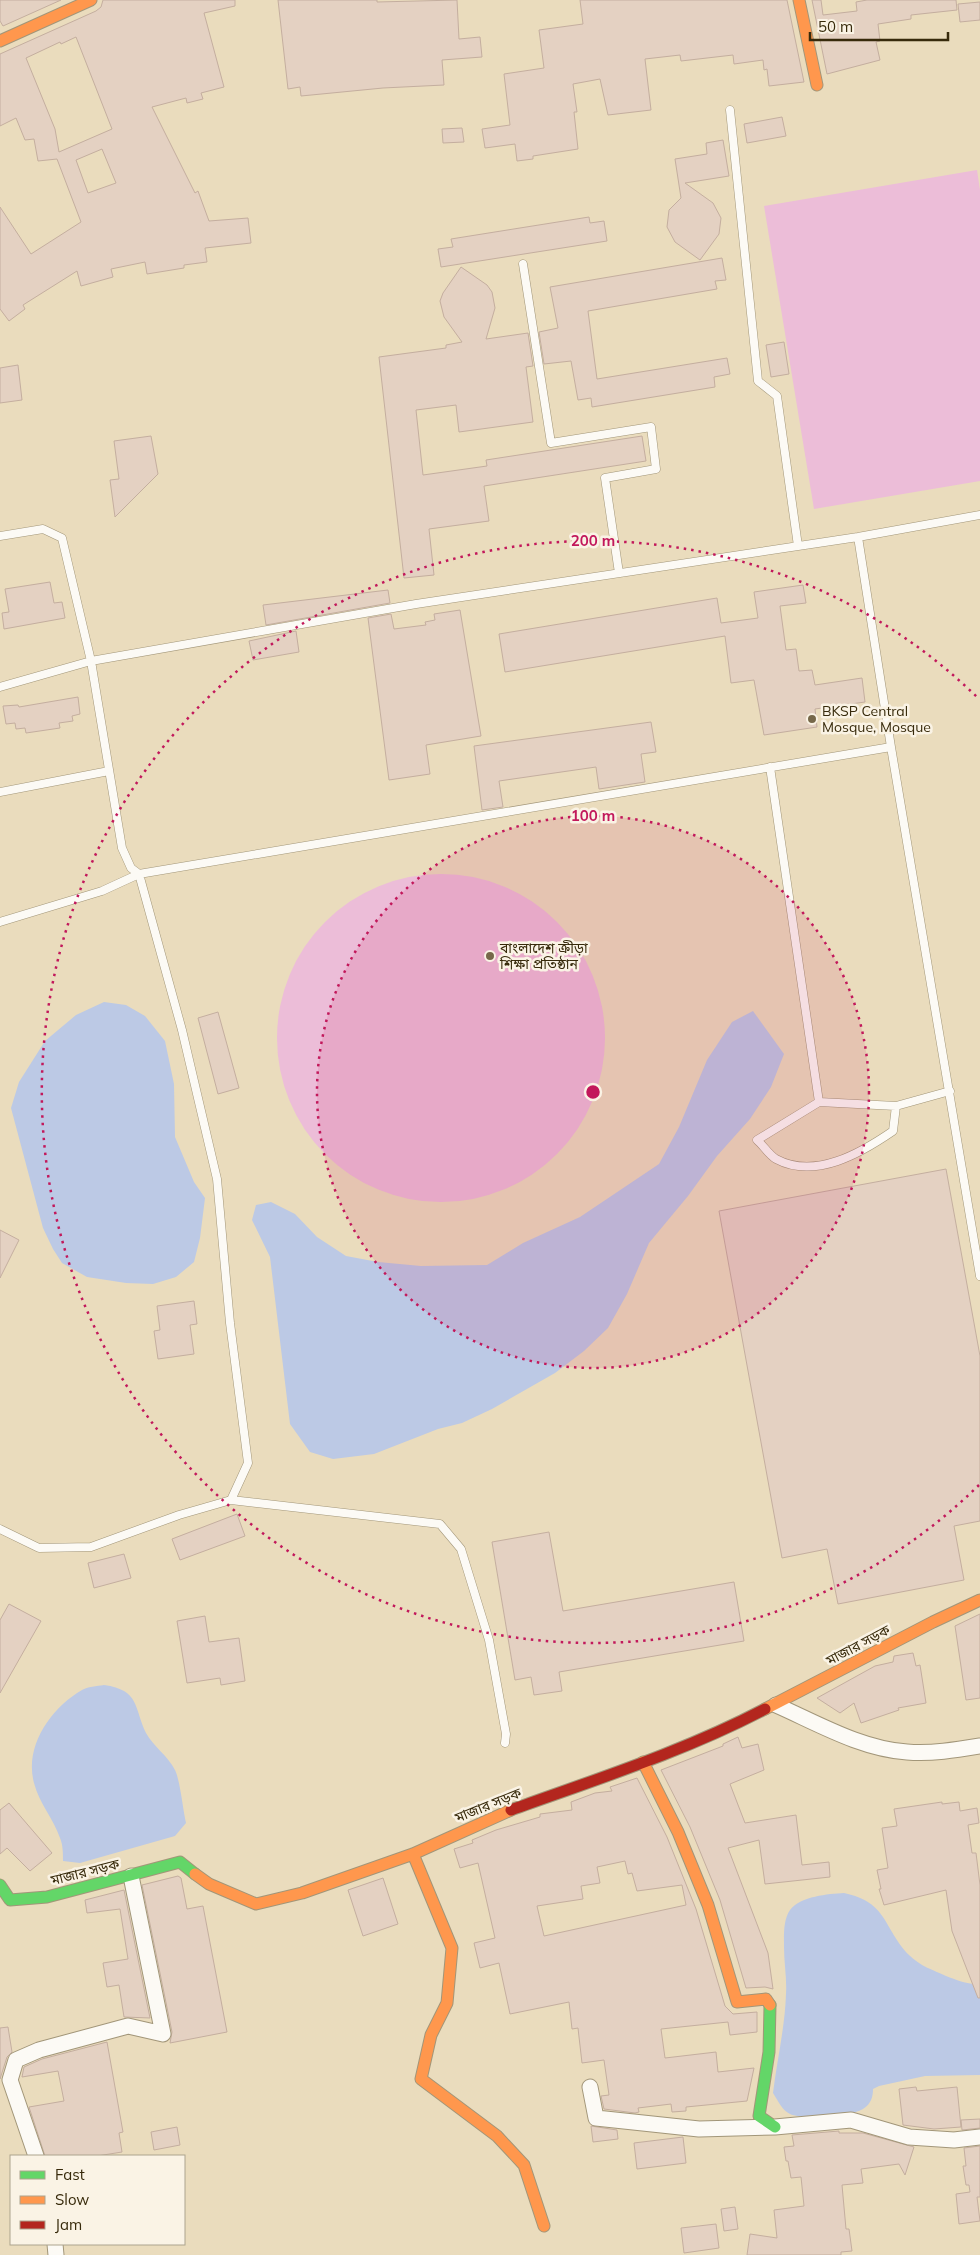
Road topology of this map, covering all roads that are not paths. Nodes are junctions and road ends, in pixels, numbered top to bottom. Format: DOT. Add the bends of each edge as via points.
graph roads {
  1 [pos="91,0"];
  2 [pos="799,0"];
  3 [pos="0,42"];
  4 [pos="817,85"];
  5 [pos="730,110"];
  6 [pos="523,264"];
  7 [pos="980,515"];
  8 [pos="0,536"];
  9 [pos="858,537"];
  10 [pos="798,546"];
  11 [pos="619,573"];
  12 [pos="91,661"];
  13 [pos="0,688"];
  14 [pos="891,747"];
  15 [pos="770,767"];
  16 [pos="108,771"];
  17 [pos="0,792"];
  18 [pos="139,874"];
  19 [pos="0,922"];
  20 [pos="950,1091"];
  21 [pos="819,1102"];
  22 [pos="896,1106"];
  23 [pos="980,1276"];
  24 [pos="231,1500"];
  25 [pos="0,1529"];
  26 [pos="980,1600"];
  27 [pos="776,1705"];
  28 [pos="505,1743"];
  29 [pos="980,1746"];
  30 [pos="643,1762"];
  31 [pos="413,1854"];
  32 [pos="131,1876"];
  33 [pos="0,1885"];
  34 [pos="590,2087"];
  35 [pos="775,2127"];
  36 [pos="980,2137"];
  37 [pos="36,2155"];
  38 [pos="544,2226"];
  1 -- 3 [label="street"];
  2 -- 4 [label="street"];
  5 -- 10 [label="lane" via="758,381 776,396"];
  6 -- 11 [label="lane" via="552,443 651,427 656,469 605,478"];
  7 -- 9 [label="lane"];
  8 -- 12 [label="lane" via="43,529 62,538"];
  9 -- 10 [label="lane"];
  9 -- 14 [label="lane"];
  10 -- 11 [label="lane"];
  11 -- 12 [label="lane" via="416,604"];
  12 -- 13 [label="lane"];
  12 -- 16 [label="lane"];
  14 -- 15 [label="lane"];
  14 -- 20 [label="lane"];
  15 -- 18 [label="lane"];
  15 -- 21 [label="lane"];
  16 -- 17 [label="lane"];
  16 -- 18 [label="lane" via="122,848 132,868"];
  18 -- 19 [label="lane" via="102,892"];
  18 -- 24 [label="lane" via="182,1030 217,1179 230,1323 248,1463"];
  20 -- 22 [label="lane"];
  20 -- 23 [label="lane"];
  21 -- 22 [label="lane"];
  21 -- 22 [label="lane" via="757,1140 775,1158 801,1167 840,1161 893,1130"];
  24 -- 25 [label="lane" via="91,1547 39,1548"];
  24 -- 28 [label="lane" via="440,1524 461,1549 489,1640"];
  26 -- 27 [label="street, মাজার সড়ক"];
  27 -- 29 [label="street" via="873,1746 906,1752"];
  27 -- 30 [label="street, মাজার সড়ক"];
  30 -- 31 [label="street, মাজার সড়ক" via="491,1818"];
  30 -- 35 [label="street" via="678,1832 708,1905 737,2002 766,1999 770,2003 769,2052 759,2116"];
  31 -- 32 [label="street, মাজার সড়ক" via="302,1893 256,1904 209,1884 180,1862"];
  31 -- 38 [label="street" via="452,1948 447,2003 431,2035 421,2079 497,2136 524,2165"];
  32 -- 33 [label="street, মাজার সড়ক" via="47,1897 10,1900"];
  32 -- 37 [label="street" via="163,2034 128,2026 39,2050 16,2060 10,2080"];
  34 -- 35 [label="street" via="596,2118 699,2129"];
  35 -- 36 [label="street" via="851,2120 909,2137 954,2140"];
}
